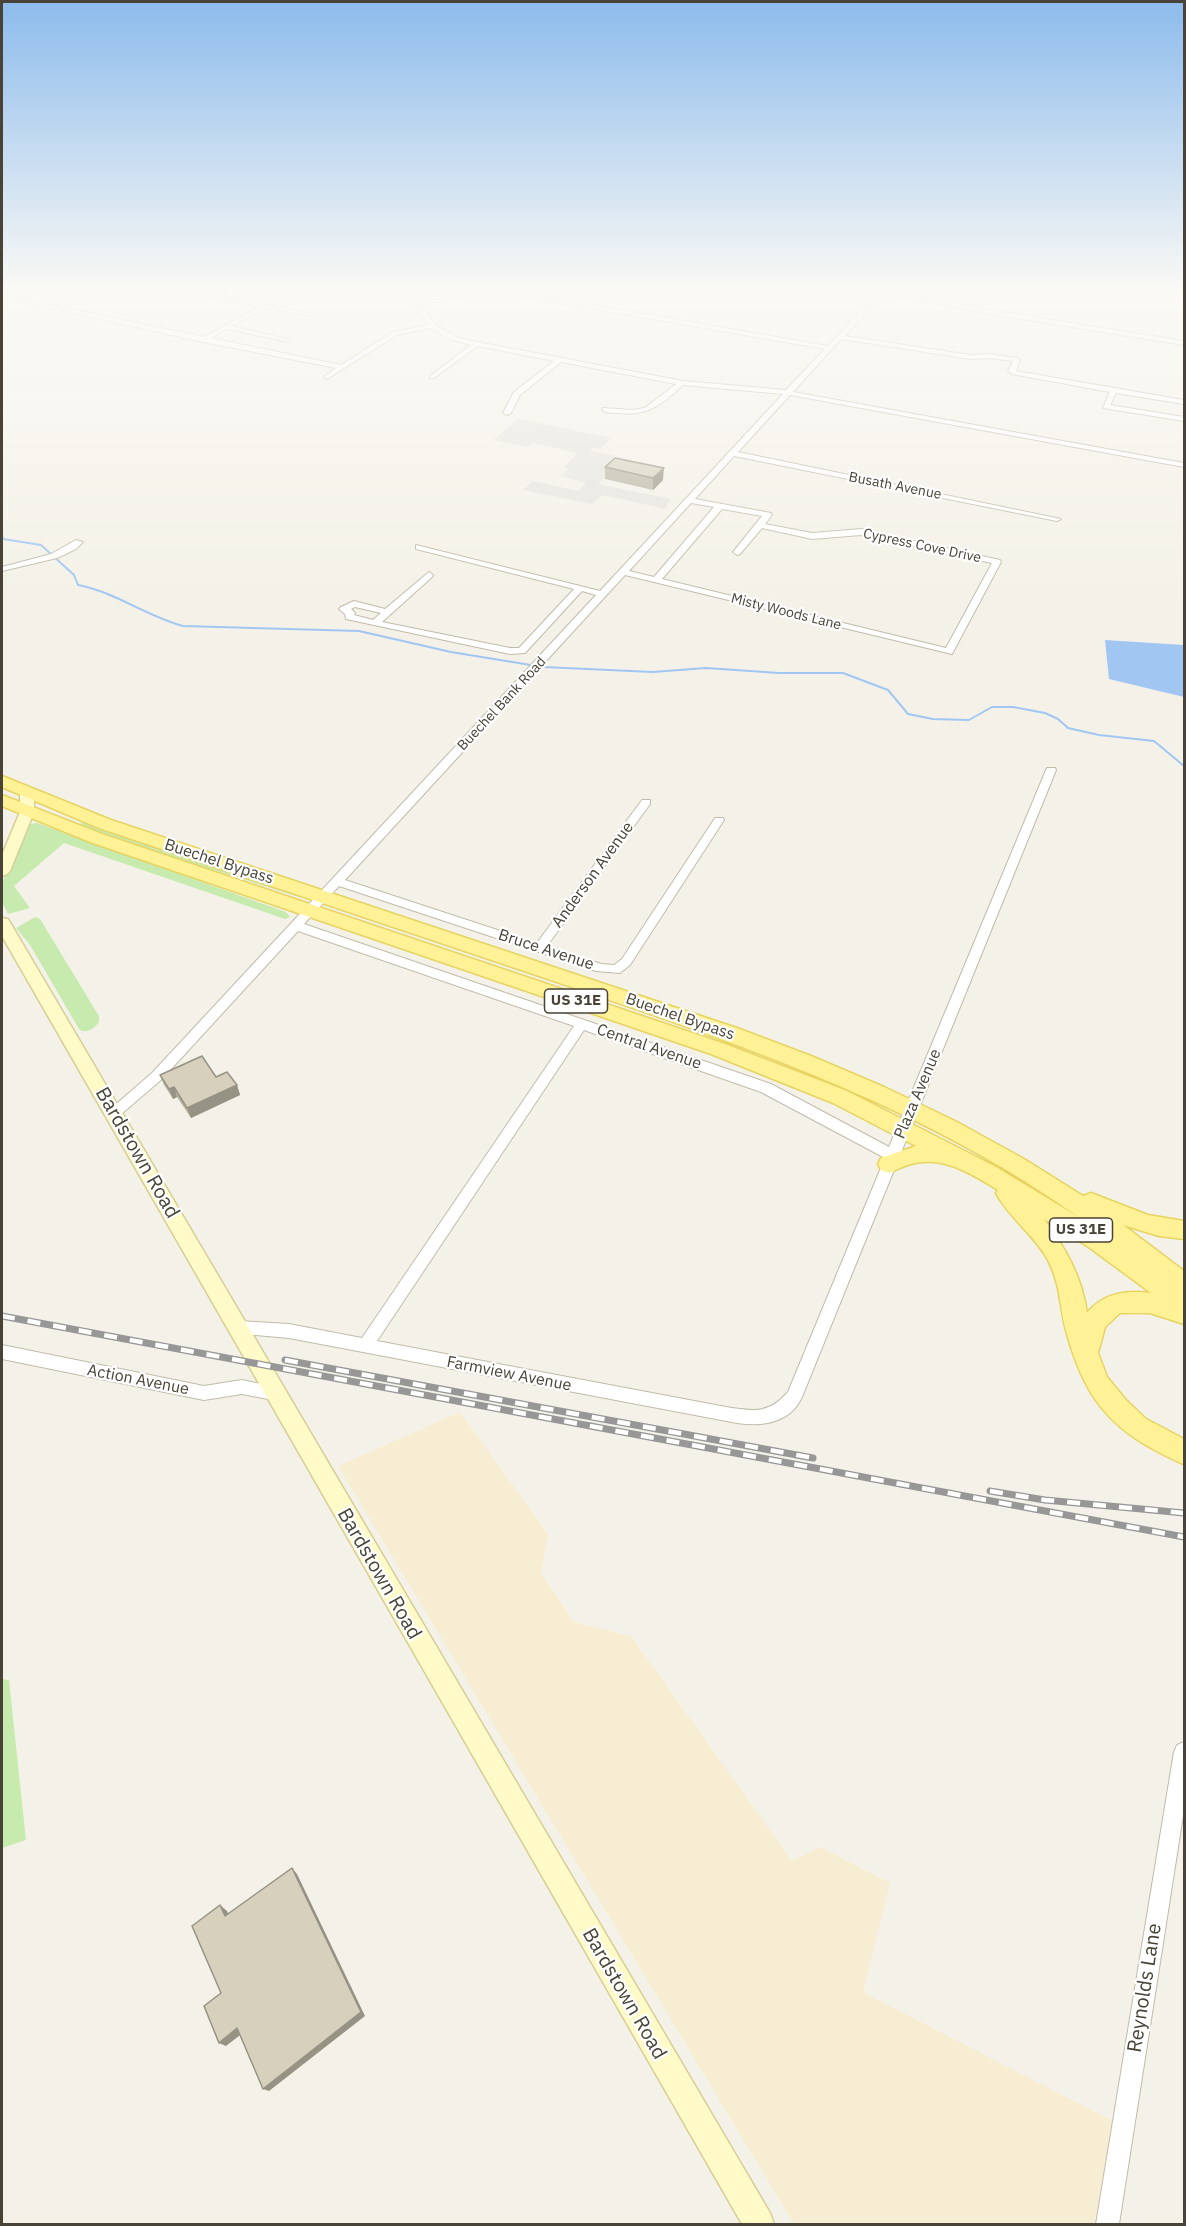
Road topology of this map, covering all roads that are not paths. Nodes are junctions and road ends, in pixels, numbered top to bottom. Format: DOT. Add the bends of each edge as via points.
graph roads {
  1 [pos="518,393"];
  2 [pos="669,393"];
  3 [pos="788,393"];
  4 [pos="1113,393"];
  5 [pos="1126,393"];
  6 [pos="1185,402"];
  7 [pos="606,410"];
  8 [pos="507,413"];
  9 [pos="1185,419"];
  10 [pos="733,453"];
  11 [pos="1185,465"];
  12 [pos="689,500"];
  13 [pos="720,506"];
  14 [pos="1057,519"];
  15 [pos="760,525"];
  16 [pos="79,542"];
  17 [pos="419,547"];
  18 [pos="737,552"];
  19 [pos="2,569"];
  20 [pos="622,572"];
  21 [pos="429,575"];
  22 [pos="656,580"];
  23 [pos="579,589"];
  24 [pos="602,594"];
  25 [pos="387,612"];
  26 [pos="375,623"];
  27 [pos="949,652"];
  28 [pos="1051,770"];
  29 [pos="2,781"];
  30 [pos="27,794"];
  31 [pos="2,800"];
  32 [pos="646,802"];
  33 [pos="27,812"];
  34 [pos="85,816"];
  35 [pos="719,820"];
  36 [pos="68,828"];
  37 [pos="2,871"];
  38 [pos="337,881"];
  39 [pos="316,903"];
  40 [pos="2,924"];
  41 [pos="296,926"];
  42 [pos="540,948"];
  43 [pos="582,1024"];
  44 [pos="114,1112"];
  45 [pos="909,1118"];
  46 [pos="891,1159"];
  47 [pos="980,1168"];
  48 [pos="1044,1183"];
  49 [pos="1185,1230"];
  50 [pos="1185,1284"];
  51 [pos="1185,1304"];
  52 [pos="1185,1314"];
  53 [pos="239,1328"];
  54 [pos="365,1346"];
  55 [pos="2,1352"];
  56 [pos="1086,1352"];
  57 [pos="274,1394"];
  58 [pos="778,1413"];
  59 [pos="1185,1452"];
  60 [pos="1185,1752"];
  61 [pos="759,2224"];
  62 [pos="1107,2224"];
  1 -- 8 [label="street"];
  2 -- 7 [label="street" via="647,411"];
  3 -- 10 [label="street, Buechel Bank Road"];
  3 -- 11 [label="street"];
  4 -- 9 [label="street" via="1106,406"];
  5 -- 6 [label="street"];
  10 -- 12 [label="street, Buechel Bank Road"];
  10 -- 14 [label="street, Busath Avenue"];
  12 -- 13 [label="street"];
  12 -- 20 [label="street, Buechel Bank Road"];
  13 -- 15 [label="street" via="768,515"];
  13 -- 22 [label="street"];
  15 -- 18 [label="street"];
  15 -- 27 [label="street, Cypress Cove Drive" via="812,536 861,532 997,562"];
  16 -- 19 [label="street" via="55,555"];
  17 -- 23 [label="street"];
  20 -- 22 [label="street, Misty Woods Lane"];
  20 -- 24 [label="street, Buechel Bank Road"];
  21 -- 25 [label="street"];
  22 -- 27 [label="street, Misty Woods Lane"];
  23 -- 24 [label="street"];
  23 -- 26 [label="street" via="522,651"];
  24 -- 38 [label="street, Buechel Bank Road"];
  25 -- 26 [label="street"];
  25 -- 26 [label="street" via="354,604 344,609 349,616"];
  28 -- 45 [label="street, Plaza Avenue"];
  29 -- 30 [label="main road, Buechel Bypass / US 31E"];
  30 -- 33 [label="main road"];
  30 -- 34 [label="main road, Buechel Bypass / US 31E"];
  31 -- 33 [label="main road, Buechel Bypass / US 31E"];
  32 -- 42 [label="street, Anderson Avenue"];
  33 -- 36 [label="main road, Buechel Bypass / US 31E"];
  33 -- 37 [label="main road"];
  34 -- 36 [label="street"];
  34 -- 39 [label="main road, Buechel Bypass / US 31E"];
  35 -- 42 [label="street, Bruce Avenue" via="620,968 610,970"];
  36 -- 39 [label="main road, Buechel Bypass / US 31E" via="191,870"];
  38 -- 39 [label="street, Buechel Bank Road"];
  38 -- 42 [label="street, Bruce Avenue"];
  39 -- 41 [label="street, Buechel Bank Road"];
  39 -- 45 [label="main road, Buechel Bypass / US 31E" via="840,1097"];
  40 -- 44 [label="main road, Bardstown Road"];
  41 -- 43 [label="street, Central Avenue"];
  41 -- 44 [label="street, Buechel Bank Road" via="157,1076"];
  43 -- 46 [label="street, Central Avenue" via="766,1088"];
  43 -- 54 [label="street"];
  44 -- 53 [label="main road, Bardstown Road"];
  45 -- 46 [label="street, Plaza Avenue"];
  45 -- 47 [label="main road, Buechel Bypass / US 31E"];
  45 -- 48 [label="main road, Buechel Bypass / US 31E" via="992,1151"];
  46 -- 47 [label="main road" via="924,1153 944,1155"];
  46 -- 58 [label="street, Plaza Avenue" via="794,1396"];
  47 -- 51 [label="main road, Buechel Bypass / US 31E" via="1098,1241"];
  47 -- 56 [label="main road" via="1034,1221 1058,1256 1072,1291 1078,1332"];
  48 -- 49 [label="main road" via="1131,1220"];
  48 -- 50 [label="main road, Buechel Bypass / US 31E"];
  52 -- 56 [label="main road" via="1143,1302 1116,1305 1097,1319"];
  53 -- 54 [label="street, Farmview Avenue" via="289,1331"];
  53 -- 57 [label="main road, Bardstown Road"];
  54 -- 58 [label="street, Farmview Avenue" via="726,1414 754,1418"];
  55 -- 57 [label="street, Action Avenue" via="204,1393 242,1387"];
  56 -- 59 [label="main road" via="1097,1383 1117,1408 1137,1427"];
  57 -- 61 [label="main road, Bardstown Road"];
  60 -- 62 [label="street, Reynolds Lane"];
}
